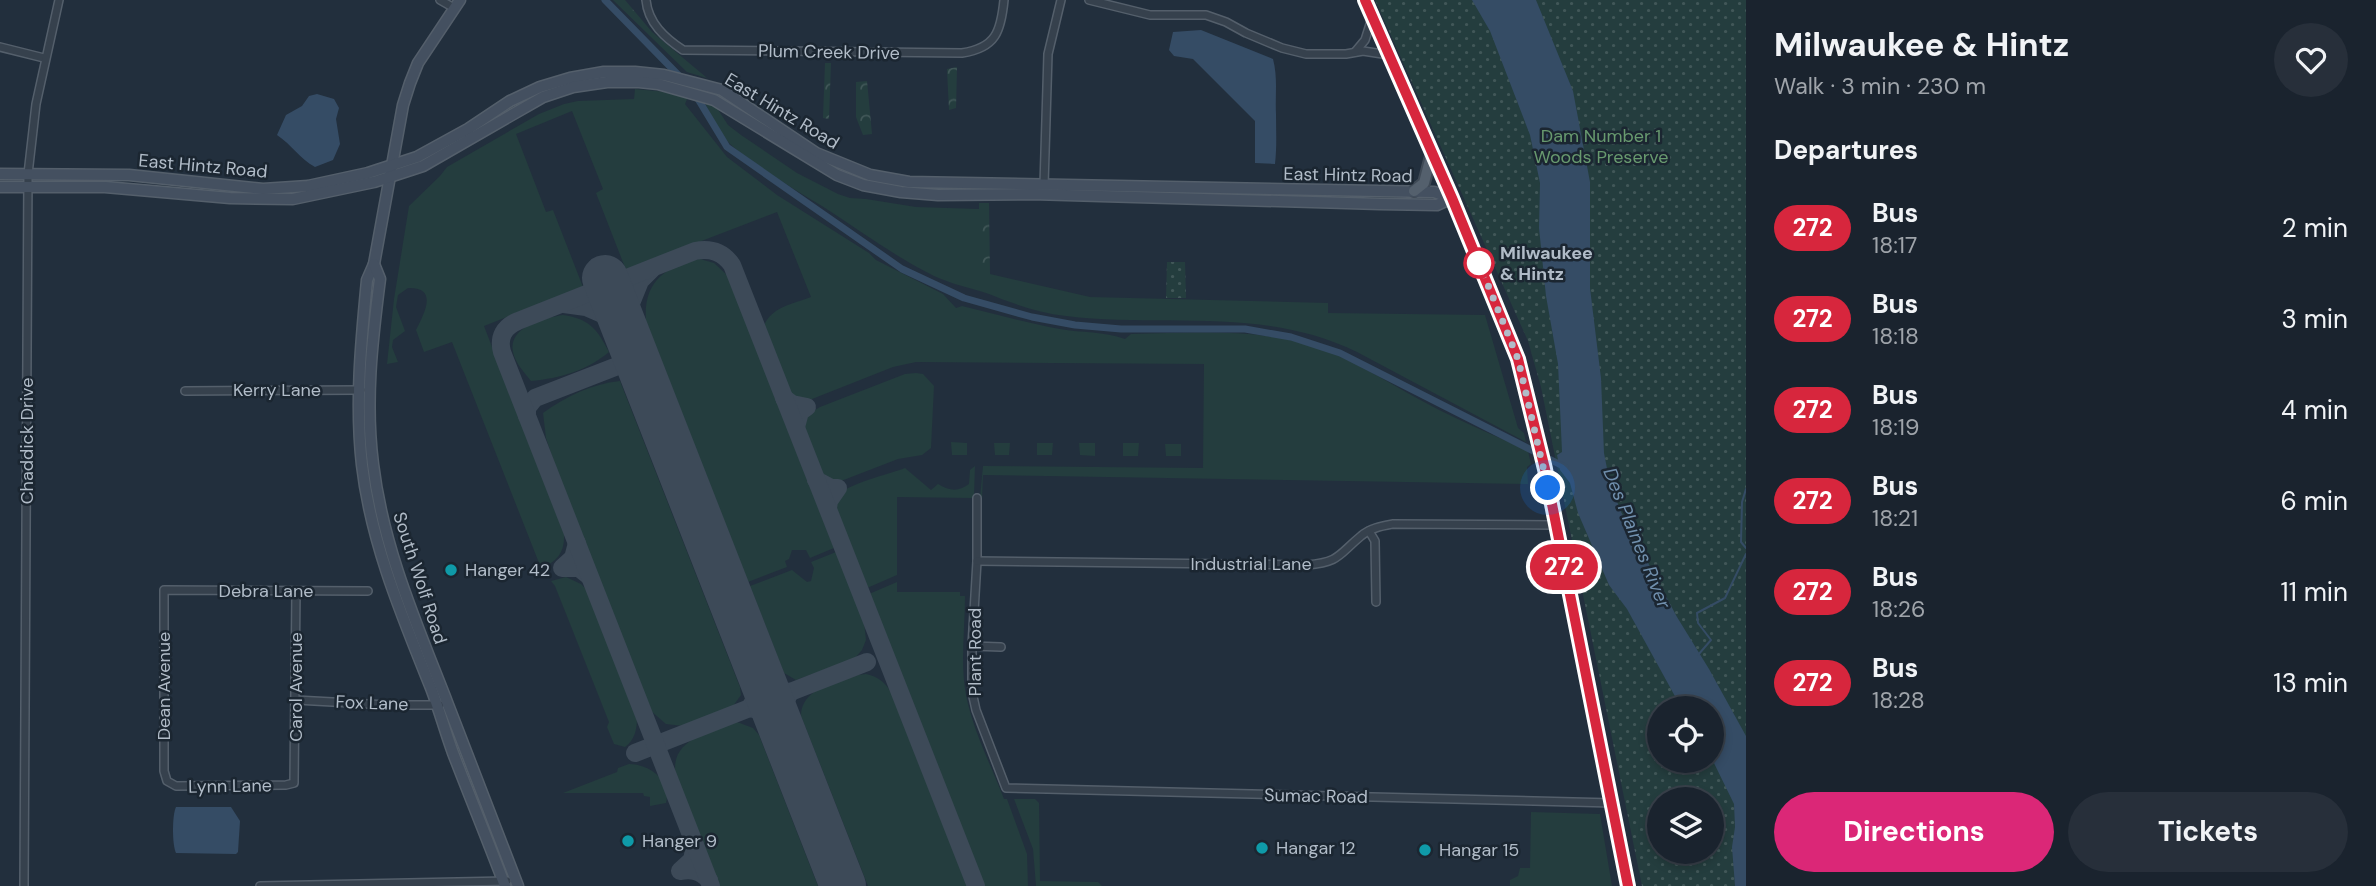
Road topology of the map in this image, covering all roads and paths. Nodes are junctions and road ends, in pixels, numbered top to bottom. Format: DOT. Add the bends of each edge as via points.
graph roads {
  1 [pos="59,0"];
  2 [pos="440,0"];
  3 [pos="646,0"];
  4 [pos="1004,0"];
  5 [pos="1061,0"];
  6 [pos="1089,0"];
  7 [pos="1365,0"];
  8 [pos="457,4"];
  9 [pos="1373,18"];
  10 [pos="0,47"];
  11 [pos="1354,52"];
  12 [pos="1389,55"];
  13 [pos="44,58"];
  14 [pos="661,80"];
  15 [pos="1432,152"];
  16 [pos="394,165"];
  17 [pos="0,174"];
  18 [pos="28,174"];
  19 [pos="392,177"];
  20 [pos="1044,185"];
  21 [pos="0,187"];
  22 [pos="29,187"];
  23 [pos="1415,191"];
  24 [pos="1452,198"];
  25 [pos="363,390"];
  26 [pos="185,391"];
  27 [pos="977,498"];
  28 [pos="1555,525"];
  29 [pos="1369,531"];
  30 [pos="977,561"];
  31 [pos="164,590"];
  32 [pos="296,591"];
  33 [pos="368,592"];
  34 [pos="1376,603"];
  35 [pos="972,646"];
  36 [pos="1001,647"];
  37 [pos="296,700"];
  38 [pos="447,703"];
  39 [pos="436,706"];
  40 [pos="167,781"];
  41 [pos="293,783"];
  42 [pos="1019,788"];
  43 [pos="1613,803"];
  44 [pos="504,883"];
  45 [pos="517,883"];
  46 [pos="24,886"];
  47 [pos="260,886"];
  48 [pos="1628,886"];
  1 -- 13 [label="street, Chaddick Drive"];
  2 -- 8 [label="street"];
  3 -- 4 [label="street, Plum Creek Drive" via="657,28 683,50 962,53 988,46 997,35"];
  5 -- 20 [label="street" via="1048,54"];
  6 -- 11 [label="street" via="1150,15 1206,15 1306,54"];
  7 -- 9 [label="main road"];
  8 -- 16 [label="main road, South Wolf Road" via="418,62 403,105"];
  9 -- 11 [label="street" via="1365,40"];
  9 -- 12 [label="main road"];
  10 -- 13 [label="street"];
  11 -- 12 [label="street"];
  12 -- 15 [label="main road"];
  13 -- 18 [label="street, Chaddick Drive"];
  14 -- 16 [label="main road, East Hintz Road" via="604,72 540,87 417,157"];
  14 -- 19 [label="main road, East Hintz Road" via="607,82 543,97 423,166"];
  14 -- 20 [label="main road, East Hintz Road" via="722,90 816,153 870,175 909,182"];
  14 -- 24 [label="main road, East Hintz Road" via="714,100 837,175 901,192 1437,205"];
  15 -- 23 [label="main road" via="1424,183"];
  15 -- 24 [label="main road"];
  16 -- 18 [label="main road, East Hintz Road" via="320,184 263,188 129,175"];
  16 -- 19 [label="main road, South Wolf Road"];
  17 -- 18 [label="main road, East Hintz Road"];
  18 -- 22 [label="street, Chaddick Drive"];
  19 -- 22 [label="main road, East Hintz Road" via="293,199"];
  19 -- 25 [label="main road, South Wolf Road" via="374,264 380,279"];
  20 -- 23 [label="main road, East Hintz Road"];
  21 -- 22 [label="main road, East Hintz Road"];
  22 -- 46 [label="street, Chaddick Drive"];
  23 -- 24 [label="main road, East Hintz Road"];
  24 -- 28 [label="main road" via="1518,359"];
  25 -- 26 [label="street, Kerry Lane"];
  25 -- 38 [label="main road, South Wolf Road" via="385,527 408,606"];
  25 -- 39 [label="main road, South Wolf Road" via="362,467 374,529"];
  27 -- 30 [label="street, Plant Road"];
  28 -- 29 [label="street, Industrial Lane" via="1393,524"];
  28 -- 43 [label="main road"];
  29 -- 30 [label="street, Industrial Lane" via="1338,557 1307,565"];
  29 -- 34 [label="street" via="1375,541"];
  30 -- 35 [label="street, Plant Road"];
  31 -- 32 [label="street, Debra Lane"];
  31 -- 40 [label="street, Dean Avenue"];
  32 -- 33 [label="street, Debra Lane"];
  32 -- 37 [label="street, Carol Avenue"];
  35 -- 36 [label="street"];
  35 -- 42 [label="street, Plant Road" via="976,710 1006,788"];
  37 -- 39 [label="street, Fox Lane"];
  37 -- 41 [label="street, Carol Avenue"];
  38 -- 39 [label="street, Fox Lane"];
  38 -- 45 [label="main road, South Wolf Road"];
  39 -- 44 [label="main road, South Wolf Road"];
  40 -- 41 [label="street, Lynn Lane" via="176,786"];
  42 -- 43 [label="street, Sumac Road"];
  43 -- 48 [label="main road"];
  44 -- 45 [label="street"];
  44 -- 47 [label="street"];
}
